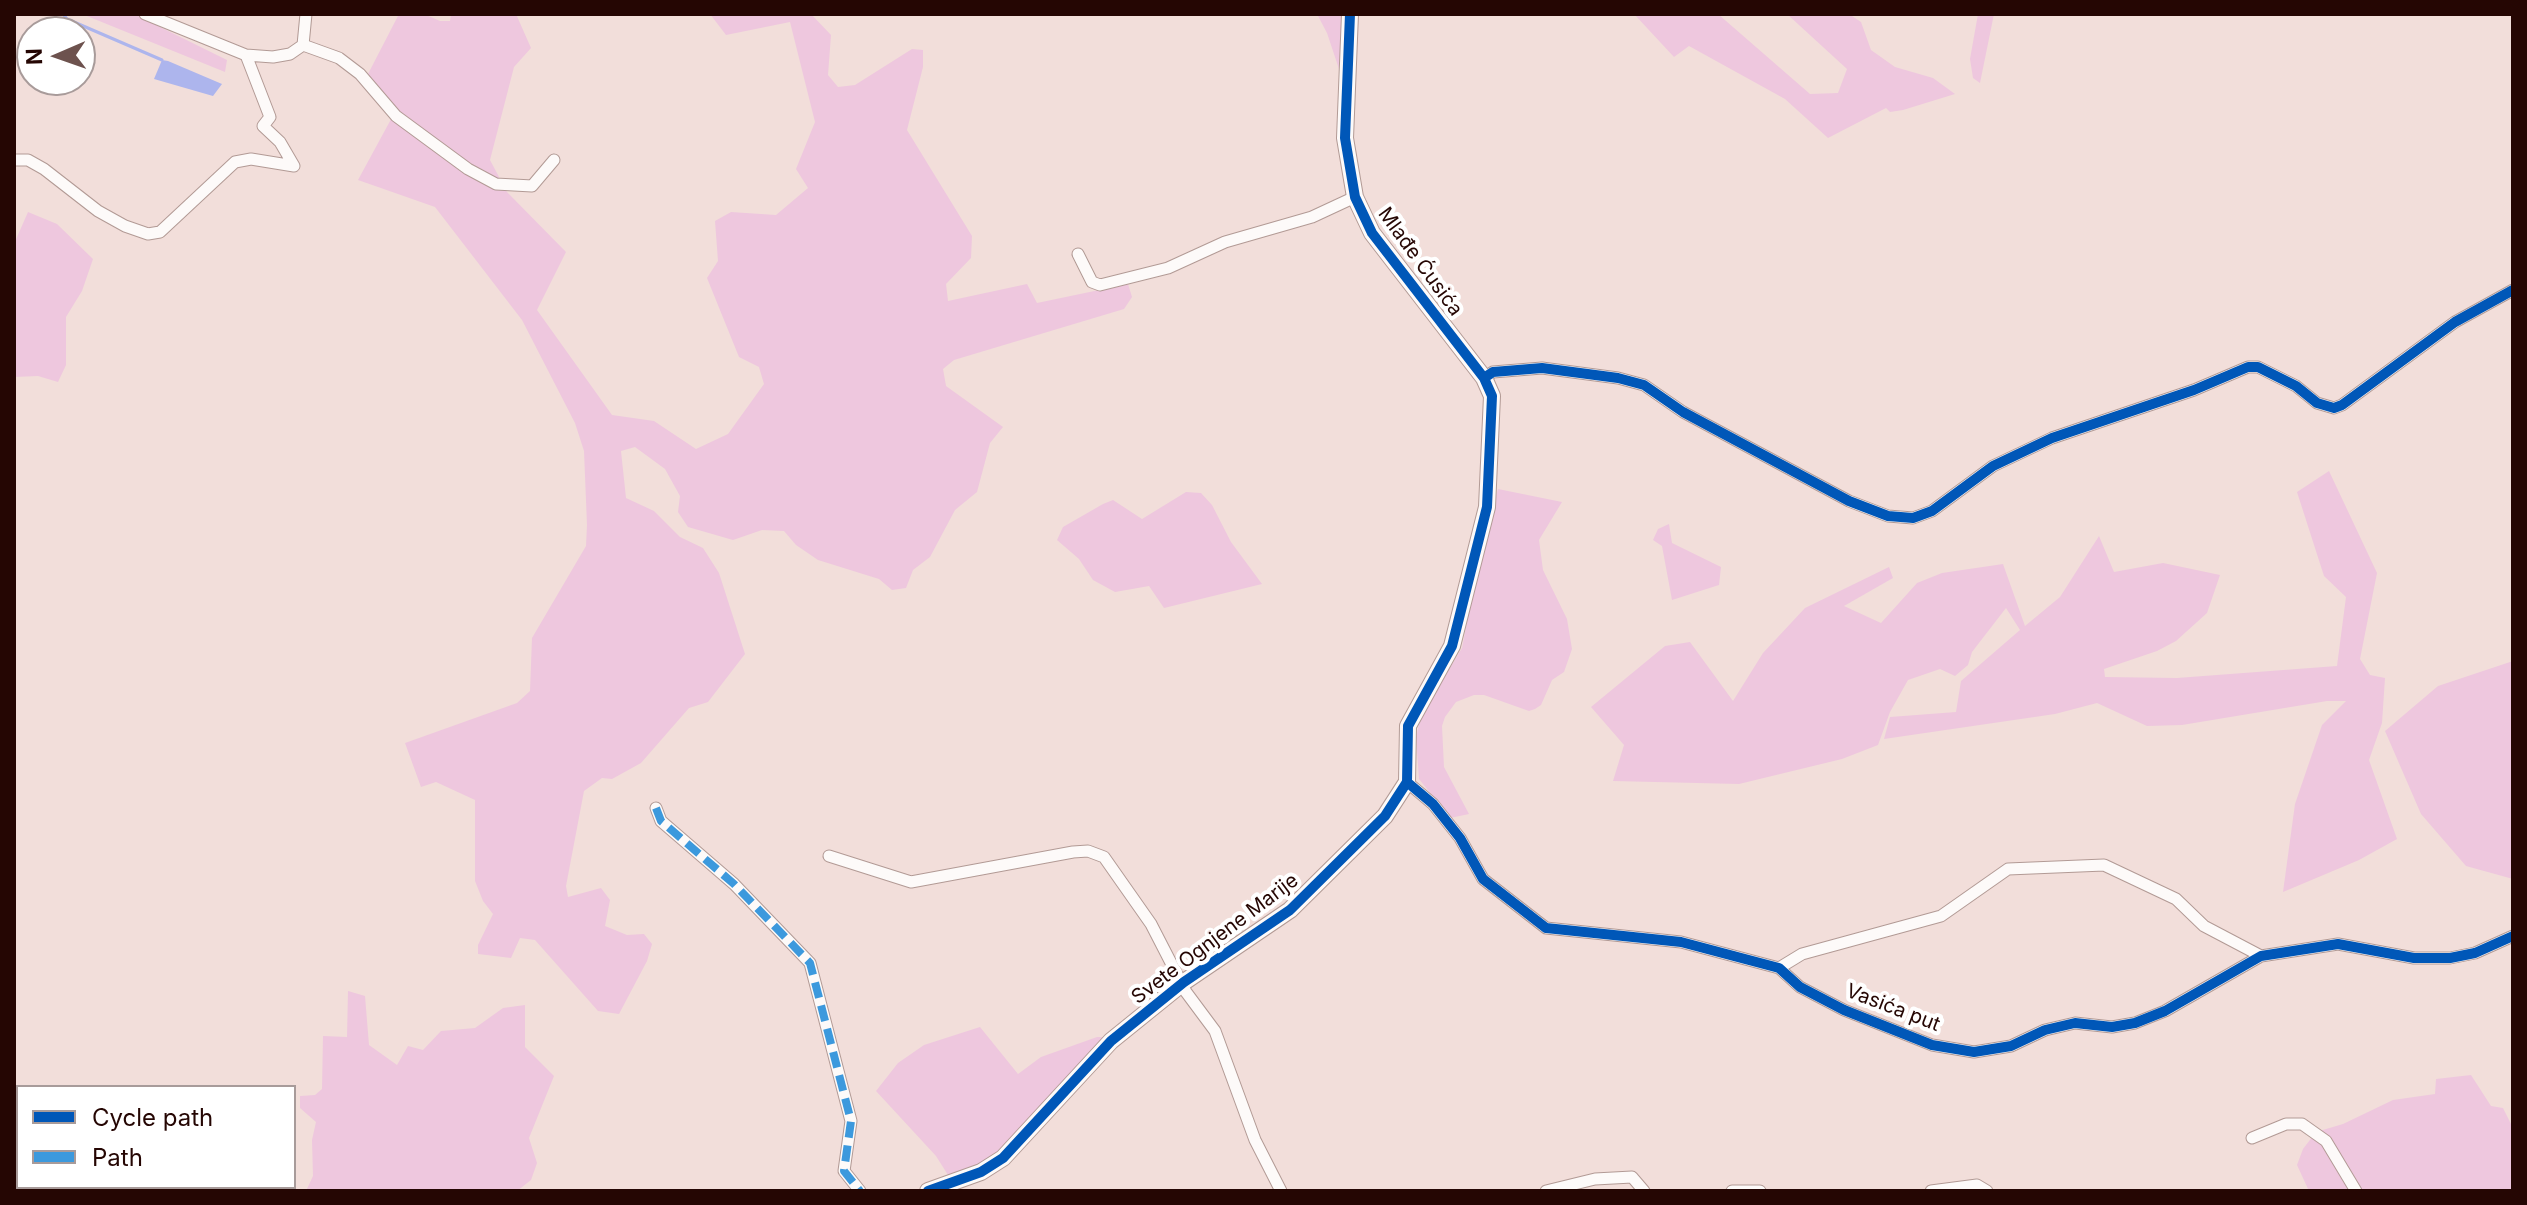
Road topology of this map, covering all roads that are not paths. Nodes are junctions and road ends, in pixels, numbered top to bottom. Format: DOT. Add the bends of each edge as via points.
graph roads {
  1 [pos="145,14"];
  2 [pos="306,14"];
  3 [pos="1350,14"];
  4 [pos="303,45"];
  5 [pos="246,55"];
  6 [pos="14,160"];
  7 [pos="554,160"];
  8 [pos="1355,197"];
  9 [pos="1078,254"];
  10 [pos="2513,290"];
  11 [pos="1484,378"];
  12 [pos="1407,782"];
  13 [pos="656,808"];
  14 [pos="829,856"];
  15 [pos="2513,936"];
  16 [pos="2261,956"];
  17 [pos="1779,968"];
  18 [pos="1184,982"];
  19 [pos="2252,1138"];
  20 [pos="860,1191"];
  21 [pos="928,1191"];
  22 [pos="1281,1191"];
  23 [pos="1546,1191"];
  24 [pos="1644,1191"];
  25 [pos="1732,1191"];
  26 [pos="1760,1191"];
  27 [pos="1931,1191"];
  28 [pos="1987,1191"];
  29 [pos="2356,1191"];
  1 -- 5 [label="street"];
  2 -- 4 [label="street"];
  3 -- 8 [label="street, Mlađe Ćusića" via="1345,138"];
  4 -- 5 [label="street" via="273,57"];
  4 -- 7 [label="street" via="350,66 396,116 496,184 532,186"];
  5 -- 6 [label="street" via="270,117 263,126 294,166 251,159 235,162 160,232 125,226 44,169 28,160"];
  8 -- 9 [label="street" via="1312,217 1225,242 1168,268 1100,285 1092,282"];
  8 -- 11 [label="street, Mlađe Ćusića" via="1372,233"];
  10 -- 11 [label="street" via="2455,322 2342,405 2317,403 2296,386 2248,367 2052,438 1993,466 1932,511 1913,518 1888,516 1849,501 1683,412 1644,385 1542,368 1493,372"];
  11 -- 12 [label="street" via="1492,396 1487,507 1452,646 1408,726"];
  12 -- 17 [label="street, Vasića put" via="1460,838 1483,879 1546,928 1681,942"];
  12 -- 18 [label="street, Svete Ognjene Marije" via="1385,816 1290,910"];
  13 -- 20 [label="street" via="661,821 734,884 810,963 851,1121 844,1171"];
  14 -- 18 [label="street" via="911,882 1073,852 1097,853 1151,924"];
  15 -- 16 [label="street, Vasića put" via="2450,958 2414,958 2338,944"];
  16 -- 17 [label="street, Vasića put" via="2135,1023 2075,1023 2011,1046 1974,1052 1932,1045 1844,1010 1800,987"];
  16 -- 17 [label="street" via="2204,926 2176,899 2104,865 2008,869 1941,916 1802,954"];
  18 -- 21 [label="street, Svete Ognjene Marije" via="1111,1041 993,1167"];
  18 -- 22 [label="street" via="1215,1031 1255,1140"];
  19 -- 29 [label="street" via="2286,1124 2302,1124 2326,1141"];
  23 -- 24 [label="street" via="1632,1177"];
  25 -- 26 [label="street"];
  27 -- 28 [label="street" via="1977,1185"];
}
